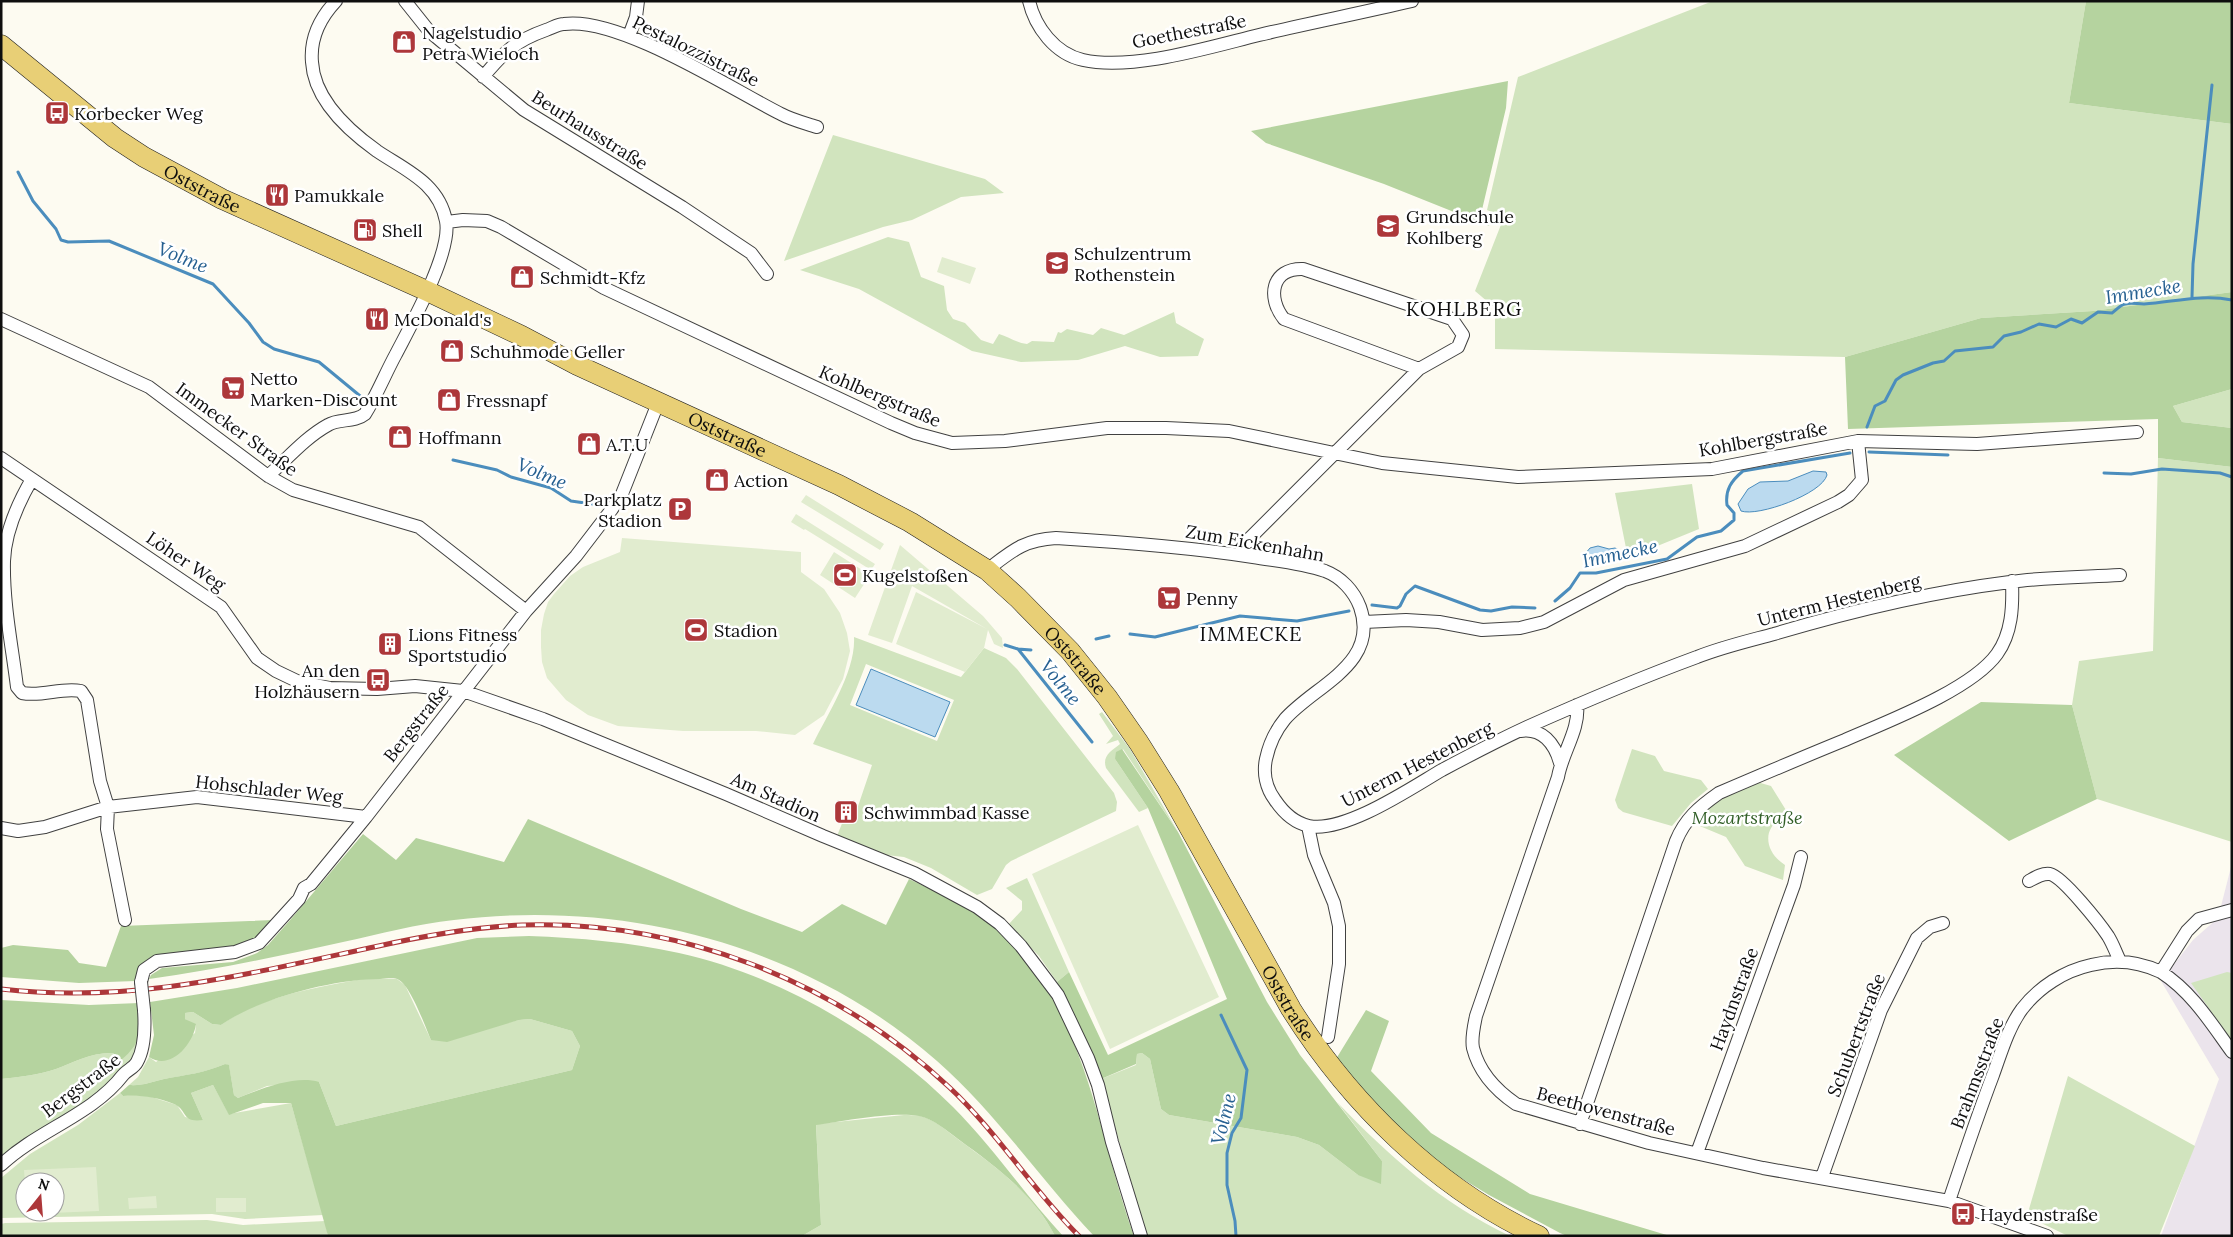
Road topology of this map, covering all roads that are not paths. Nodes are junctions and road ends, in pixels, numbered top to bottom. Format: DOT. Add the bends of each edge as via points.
graph roads {
  1 [pos="336,1"];
  2 [pos="405,1"];
  3 [pos="638,1"];
  4 [pos="1029,1"];
  5 [pos="1412,1"];
  6 [pos="629,36"];
  7 [pos="1,45"];
  8 [pos="484,77"];
  9 [pos="817,126"];
  10 [pos="447,222"];
  11 [pos="767,274"];
  12 [pos="428,291"];
  13 [pos="1,319"];
  14 [pos="1419,368"];
  15 [pos="658,403"];
  16 [pos="2137,432"];
  17 [pos="1858,441"];
  18 [pos="1336,453"];
  19 [pos="1,458"];
  20 [pos="268,476"];
  21 [pos="32,478"];
  22 [pos="1241,555"];
  23 [pos="987,570"];
  24 [pos="2120,574"];
  25 [pos="2012,582"];
  26 [pos="526,611"];
  27 [pos="1364,622"];
  28 [pos="463,691"];
  29 [pos="1577,705"];
  30 [pos="1519,731"];
  31 [pos="1560,762"];
  32 [pos="108,807"];
  33 [pos="366,817"];
  34 [pos="1308,826"];
  35 [pos="1,828"];
  36 [pos="1801,857"];
  37 [pos="2029,881"];
  38 [pos="2232,910"];
  39 [pos="125,920"];
  40 [pos="1943,923"];
  41 [pos="2120,961"];
  42 [pos="2161,972"];
  43 [pos="1328,1037"];
  44 [pos="2232,1052"];
  45 [pos="1580,1124"];
  46 [pos="1697,1153"];
  47 [pos="1,1165"];
  48 [pos="1822,1177"];
  49 [pos="1949,1200"];
  50 [pos="1141,1236"];
  51 [pos="1539,1236"];
  52 [pos="2047,1236"];
  1 -- 10 [label="street" via="325,13 315,33 311,54 317,86 351,131 428,186 439,201"];
  2 -- 8 [label="street, Beurhausstraße" via="429,30"];
  3 -- 6 [label="street"];
  4 -- 5 [label="street, Goethestraße" via="1039,28 1050,40 1081,60 1105,63 1185,54"];
  6 -- 8 [label="street, Pestalozzistraße" via="588,25 564,24 526,37 504,52"];
  6 -- 9 [label="street, Pestalozzistraße" via="723,81 782,115"];
  7 -- 12 [label="main road, Oststraße" via="115,138 144,157 222,199"];
  8 -- 11 [label="street, Beurhausstraße" via="524,110 751,253"];
  10 -- 12 [label="street" via="444,247"];
  10 -- 18 [label="street, Kohlbergstraße" via="488,221 604,288 891,423 939,441 965,443 1107,428 1166,428 1229,432"];
  12 -- 15 [label="main road, Oststraße"];
  12 -- 20 [label="street" via="365,414 353,420 330,423 319,430"];
  13 -- 20 [label="street, Immecker Straße" via="149,387"];
  14 -- 14 [label="street" via="1458,347 1463,335 1452,319 1303,269 1292,268 1276,283 1273,296 1276,309 1284,319"];
  14 -- 18 [label="street"];
  15 -- 23 [label="main road, Oststraße" via="839,485 910,522"];
  15 -- 26 [label="street, Bergstraße" via="622,494 576,556"];
  16 -- 17 [label="street, Kohlbergstraße" via="1977,444"];
  17 -- 18 [label="street, Kohlbergstraße" via="1712,469 1518,477 1382,463"];
  17 -- 27 [label="street" via="1862,480 1838,502 1745,546 1624,580 1544,622 1502,630 1406,620"];
  18 -- 22 [label="street" via="1242,545"];
  19 -- 21 [label="street, Löher Weg"];
  20 -- 26 [label="street, Immecker Straße" via="293,490 418,527"];
  21 -- 28 [label="street, Löher Weg" via="221,606 257,658 276,671 299,682 330,688 414,686"];
  21 -- 32 [label="street" via="19,501 4,560 17,687 22,693 34,696 70,689 81,691 87,700 100,781"];
  22 -- 23 [label="street, Zum Eickenhahn" via="1038,539 1022,544"];
  22 -- 27 [label="street, Zum Eickenhahn" via="1305,566 1336,577 1352,591"];
  23 -- 51 [label="main road, Oststraße" via="1070,651 1107,697 1169,791 1310,1039 1348,1087 1404,1145 1439,1174 1485,1206"];
  24 -- 25 [label="street, Unterm Hestenberg"];
  25 -- 29 [label="street, Unterm Hestenberg" via="1879,605 1798,626 1700,655"];
  25 -- 45 [label="street" via="2010,627 2005,640 1996,655 1976,674 1938,698 1888,722 1719,793 1684,823"];
  26 -- 28 [label="street, Bergstraße"];
  27 -- 34 [label="street, Zum Eickenhahn" via="1356,655 1346,668 1284,720 1268,750 1265,779 1271,795 1281,810"];
  28 -- 33 [label="street, Bergstraße"];
  28 -- 50 [label="street, Am Stadion" via="543,719 914,873 977,907 1000,924 1022,946 1058,995 1088,1058"];
  29 -- 30 [label="street, Unterm Hestenberg"];
  29 -- 31 [label="street" via="1577,720"];
  30 -- 31 [label="street, Unterm Hestenberg" via="1533,731 1545,736 1553,744"];
  30 -- 34 [label="street, Unterm Hestenberg" via="1362,815 1324,826"];
  31 -- 45 [label="street, Beethovenstraße" via="1558,777 1476,1016 1473,1048 1499,1093 1516,1104"];
  32 -- 33 [label="street, Hohschlader Weg" via="197,797"];
  32 -- 35 [label="street, Hohschlader Weg" via="46,827"];
  32 -- 39 [label="street" via="107,828"];
  33 -- 47 [label="street, Bergstraße, bridge" via="258,943 235,952 157,961 144,970 141,982 144,1032 135,1065 123,1074 118,1083 74,1116 26,1145"];
  34 -- 43 [label="street" via="1314,855 1334,902 1338,926 1339,964"];
  36 -- 46 [label="street, Haydnstraße" via="1794,885"];
  37 -- 41 [label="street" via="2043,874 2059,879 2088,910 2108,937"];
  38 -- 42 [label="street" via="2199,919 2187,931"];
  40 -- 48 [label="street, Schubertstraße" via="1930,927 1917,938 1881,1010"];
  41 -- 42 [label="street, Brahmsstraße"];
  41 -- 49 [label="street, Brahmsstraße" via="2080,967 2044,987 2022,1009 2002,1050"];
  42 -- 44 [label="street, Brahmsstraße" via="2176,981 2189,995"];
  45 -- 46 [label="street, Beethovenstraße"];
  46 -- 48 [label="street, Beethovenstraße"];
  48 -- 49 [label="street, Beethovenstraße"];
  49 -- 52 [label="street, Beethovenstraße"];
}
